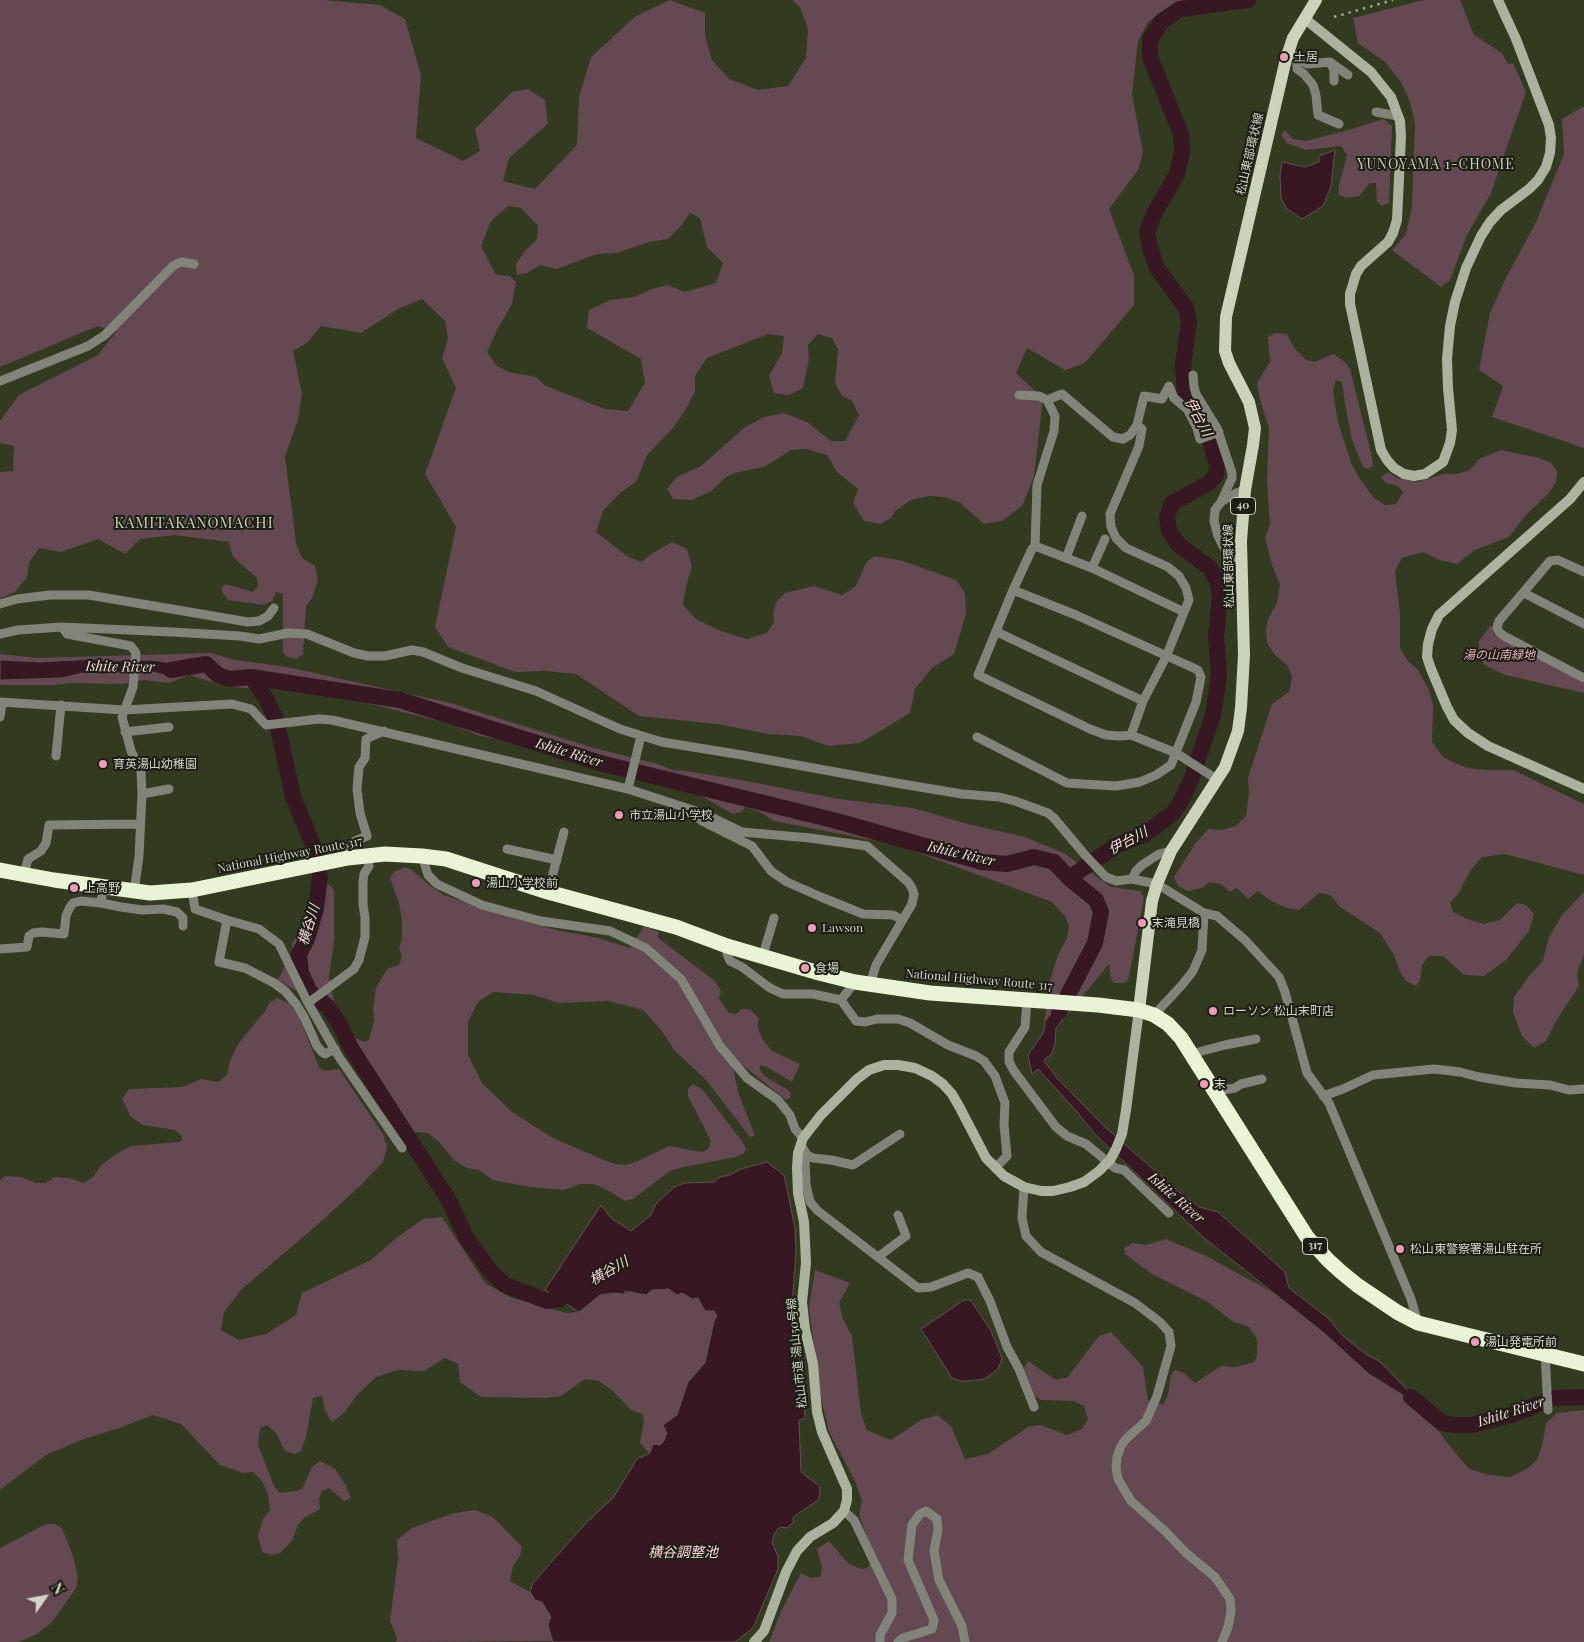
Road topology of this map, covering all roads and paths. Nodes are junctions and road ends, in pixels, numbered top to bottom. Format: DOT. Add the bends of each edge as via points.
graph roads {
  1 [pos="1316,0"];
  2 [pos="1498,0"];
  3 [pos="1304,18"];
  4 [pos="1293,55"];
  5 [pos="1330,62"];
  6 [pos="1348,75"];
  7 [pos="1334,81"];
  8 [pos="1376,112"];
  9 [pos="1398,116"];
  10 [pos="1339,124"];
  11 [pos="194,264"];
  12 [pos="1193,375"];
  13 [pos="0,381"];
  14 [pos="1019,395"];
  15 [pos="1047,400"];
  16 [pos="1137,425"];
  17 [pos="1217,433"];
  18 [pos="1584,482"];
  19 [pos="1245,490"];
  20 [pos="1221,502"];
  21 [pos="1082,516"];
  22 [pos="1105,539"];
  23 [pos="1035,546"];
  24 [pos="1066,558"];
  25 [pos="1241,562"];
  26 [pos="1092,568"];
  27 [pos="1584,572"];
  28 [pos="1013,590"];
  29 [pos="1524,593"];
  30 [pos="0,604"];
  31 [pos="274,608"];
  32 [pos="1184,612"];
  33 [pos="1584,624"];
  34 [pos="62,628"];
  35 [pos="997,632"];
  36 [pos="0,634"];
  37 [pos="1166,657"];
  38 [pos="1584,678"];
  39 [pos="1143,701"];
  40 [pos="1,702"];
  41 [pos="61,704"];
  42 [pos="124,710"];
  43 [pos="0,718"];
  44 [pos="350,724"];
  45 [pos="170,727"];
  46 [pos="385,731"];
  47 [pos="125,732"];
  48 [pos="1131,735"];
  49 [pos="640,736"];
  50 [pos="977,737"];
  51 [pos="366,739"];
  52 [pos="1176,752"];
  53 [pos="56,756"];
  54 [pos="1214,777"];
  55 [pos="629,786"];
  56 [pos="169,789"];
  57 [pos="1584,789"];
  58 [pos="142,794"];
  59 [pos="682,806"];
  60 [pos="140,824"];
  61 [pos="564,832"];
  62 [pos="506,849"];
  63 [pos="1171,851"];
  64 [pos="367,855"];
  65 [pos="422,856"];
  66 [pos="348,858"];
  67 [pos="557,860"];
  68 [pos="0,870"];
  69 [pos="24,874"];
  70 [pos="1132,879"];
  71 [pos="1157,884"];
  72 [pos="192,890"];
  73 [pos="134,892"];
  74 [pos="548,892"];
  75 [pos="102,895"];
  76 [pos="1204,913"];
  77 [pos="774,918"];
  78 [pos="227,920"];
  79 [pos="903,920"];
  80 [pos="183,926"];
  81 [pos="727,946"];
  82 [pos="0,949"];
  83 [pos="763,955"];
  84 [pos="862,983"];
  85 [pos="841,1000"];
  86 [pos="310,1001"];
  87 [pos="1032,1001"];
  88 [pos="1139,1010"];
  89 [pos="1154,1015"];
  90 [pos="1256,1039"];
  91 [pos="335,1049"];
  92 [pos="1192,1054"];
  93 [pos="1262,1079"];
  94 [pos="1584,1089"];
  95 [pos="1217,1094"];
  96 [pos="1324,1096"];
  97 [pos="900,1134"];
  98 [pos="802,1142"];
  99 [pos="402,1148"];
  100 [pos="807,1155"];
  101 [pos="995,1168"];
  102 [pos="1024,1187"];
  103 [pos="1169,1213"];
  104 [pos="898,1215"];
  105 [pos="878,1257"];
  106 [pos="1418,1323"];
  107 [pos="1545,1353"];
  108 [pos="1584,1364"];
  109 [pos="1034,1406"];
  110 [pos="1548,1410"];
  111 [pos="844,1511"];
  112 [pos="754,1642"];
  113 [pos="880,1642"];
  114 [pos="898,1642"];
  115 [pos="966,1642"];
  116 [pos="1222,1642"];
  1 -- 3 [label="main road, 松山東部環状線 / 40"];
  2 -- 9 [label="street" via="1549,125 1550,153 1538,180 1490,222 1466,268 1450,326 1447,360 1450,442 1443,462 1425,474 1414,476 1394,468 1381,450 1350,304 1356,274 1388,242 1397,220 1401,136"];
  3 -- 4 [label="main road, 松山東部環状線 / 40" via="1293,38"];
  3 -- 9 [label="street" via="1371,72 1390,97"];
  4 -- 5 [label="street" via="1307,64"];
  4 -- 10 [label="street" via="1297,69 1313,85 1318,115"];
  4 -- 19 [label="main road, 松山東部環状線 / 40" via="1225,328 1225,352 1249,402 1255,428"];
  5 -- 6 [label="street"];
  5 -- 7 [label="street"];
  8 -- 9 [label="street"];
  11 -- 13 [label="street" via="181,262 173,266 105,335 88,346"];
  12 -- 17 [label="street" via="1196,394"];
  14 -- 15 [label="street" via="1039,396"];
  15 -- 16 [label="street" via="1062,394 1118,439 1130,435"];
  15 -- 23 [label="street" via="1055,416 1054,431 1037,485"];
  16 -- 17 [label="street" via="1144,396 1162,399 1169,386 1174,398 1187,409 1200,439"];
  16 -- 32 [label="street" via="1142,429 1139,446 1110,514 1111,527 1126,548 1168,567 1179,576 1189,600"];
  17 -- 20 [label="street" via="1232,473"];
  18 -- 57 [label="street" via="1570,499 1439,615 1432,629 1427,657 1454,720 1468,733 1488,746"];
  19 -- 20 [label="street"];
  19 -- 25 [label="main road, 松山東部環状線 / 40"];
  20 -- 25 [label="street" via="1215,510 1218,536 1228,556"];
  21 -- 24 [label="street"];
  22 -- 26 [label="street"];
  23 -- 24 [label="street"];
  23 -- 28 [label="street"];
  24 -- 26 [label="street"];
  25 -- 54 [label="main road, 松山東部環状線 / 40" via="1244,628 1241,708 1231,752"];
  26 -- 32 [label="street"];
  27 -- 29 [label="street" via="1558,560 1550,561"];
  28 -- 35 [label="street"];
  28 -- 37 [label="street"];
  29 -- 33 [label="street"];
  29 -- 38 [label="street" via="1499,621 1499,632"];
  30 -- 31 [label="street" via="17,598 89,595 248,622 260,622"];
  32 -- 37 [label="street"];
  34 -- 36 [label="street"];
  34 -- 42 [label="street" via="67,634 135,649 133,687"];
  34 -- 49 [label="street" via="259,639 288,632 307,634 354,654 385,656 412,650 423,652 536,691"];
  35 -- 39 [label="street"];
  35 -- 48 [label="street" via="978,675 1090,730 1106,735"];
  37 -- 39 [label="street"];
  37 -- 52 [label="street" via="1198,670 1201,677 1196,702"];
  39 -- 48 [label="street"];
  40 -- 41 [label="street"];
  40 -- 43 [label="street"];
  41 -- 42 [label="street"];
  41 -- 53 [label="street"];
  42 -- 44 [label="street" via="232,704 251,710 266,724 319,719"];
  42 -- 47 [label="street"];
  44 -- 46 [label="street"];
  44 -- 51 [label="street"];
  45 -- 47 [label="street"];
  46 -- 51 [label="street"];
  46 -- 55 [label="street"];
  47 -- 58 [label="street" via="130,751 141,771"];
  48 -- 52 [label="street"];
  49 -- 55 [label="street"];
  49 -- 70 [label="street" via="887,782 1015,800 1048,813 1106,877 1116,881"];
  50 -- 52 [label="street" via="1067,783 1084,785 1116,786 1140,782 1171,765"];
  51 -- 66 [label="street" via="357,789 367,836 350,846"];
  52 -- 54 [label="street"];
  54 -- 63 [label="main road, 松山東部環状線 / 40"];
  55 -- 59 [label="street"];
  56 -- 58 [label="street"];
  58 -- 60 [label="street"];
  59 -- 79 [label="street" via="702,821 752,846 771,871 788,882 863,914 893,915"];
  59 -- 79 [label="street" via="742,832 867,846 912,888 912,904"];
  60 -- 69 [label="street" via="49,825 46,843 41,851 28,859"];
  60 -- 73 [label="street"];
  61 -- 67 [label="street"];
  62 -- 67 [label="street"];
  63 -- 70 [label="street" via="1158,854 1142,865"];
  63 -- 71 [label="main road, 松山東部環状線 / 40"];
  64 -- 65 [label="highway, National Highway Route 317 / 317"];
  64 -- 66 [label="highway, National Highway Route 317 / 317"];
  64 -- 86 [label="street" via="369,866 364,874 362,905 365,937 359,960 354,969"];
  65 -- 74 [label="highway, National Highway Route 317 / 317" via="446,859"];
  65 -- 98 [label="street" via="428,875 437,884 482,905 541,921 610,931 646,948 681,979 720,1046 747,1078 778,1100 790,1115"];
  66 -- 72 [label="highway, National Highway Route 317 / 317"];
  67 -- 74 [label="street"];
  68 -- 69 [label="highway, National Highway Route 317 / 317"];
  69 -- 75 [label="highway, National Highway Route 317 / 317"];
  70 -- 71 [label="street"];
  71 -- 76 [label="street"];
  71 -- 88 [label="main road, 松山東部環状線 / 40" via="1152,900"];
  72 -- 73 [label="highway, National Highway Route 317 / 317"];
  72 -- 78 [label="street" via="195,909"];
  73 -- 75 [label="highway, National Highway Route 317 / 317"];
  74 -- 81 [label="highway, National Highway Route 317 / 317" via="676,927"];
  75 -- 80 [label="street" via="121,907 177,912 183,918"];
  75 -- 82 [label="street" via="73,903 66,916 64,934 33,933 27,947"];
  76 -- 89 [label="street" via="1202,950 1193,971"];
  76 -- 96 [label="street" via="1227,923 1279,977 1307,1073"];
  77 -- 83 [label="street"];
  78 -- 86 [label="street" via="260,929 279,944"];
  78 -- 91 [label="street" via="220,962 245,968 285,991 304,1017 322,1052 325,1054"];
  79 -- 84 [label="street"];
  81 -- 83 [label="highway, National Highway Route 317 / 317"];
  81 -- 85 [label="street" via="730,961 770,988 783,994 813,994"];
  83 -- 84 [label="highway, National Highway Route 317 / 317"];
  84 -- 85 [label="street"];
  84 -- 87 [label="highway, National Highway Route 317 / 317" via="930,993"];
  85 -- 101 [label="street" via="856,1021 888,1018 910,1023 948,1045 976,1056 990,1068 1005,1102 1007,1156"];
  86 -- 91 [label="street"];
  87 -- 88 [label="highway, National Highway Route 317 / 317"];
  87 -- 103 [label="street" via="1025,1027 1010,1052 1009,1062 1014,1071 1056,1127 1086,1144 1114,1168 1124,1170"];
  88 -- 89 [label="highway, National Highway Route 317 / 317"];
  88 -- 102 [label="street, bridge" via="1122,1134 1110,1160 1084,1182 1070,1187 1053,1191"];
  89 -- 92 [label="highway, National Highway Route 317 / 317" via="1168,1024"];
  90 -- 92 [label="street"];
  91 -- 99 [label="street"];
  92 -- 95 [label="highway, National Highway Route 317 / 317"];
  93 -- 95 [label="street"];
  94 -- 96 [label="street" via="1516,1083 1434,1069 1373,1075"];
  95 -- 106 [label="highway, National Highway Route 317 / 317" via="1318,1250 1357,1285"];
  96 -- 106 [label="street" via="1411,1299"];
  97 -- 100 [label="street" via="853,1165"];
  98 -- 100 [label="street"];
  98 -- 101 [label="street" via="821,1115 857,1079 869,1070 898,1065 915,1068 943,1084"];
  98 -- 111 [label="street, 松山市道 湯山50号線" via="797,1168 806,1241 802,1302 805,1329 822,1432 847,1489"];
  100 -- 105 [label="street" via="806,1185 810,1202"];
  101 -- 102 [label="street"];
  102 -- 116 [label="street" via="1022,1218 1026,1236 1041,1252 1135,1304 1169,1332 1171,1346 1162,1381 1146,1420 1121,1446 1116,1468 1118,1479 1131,1501 1215,1577 1230,1599 1231,1611"];
  104 -- 105 [label="street" via="906,1236"];
  105 -- 109 [label="street" via="918,1288 968,1273 978,1277"];
  106 -- 107 [label="highway, National Highway Route 317 / 317"];
  107 -- 108 [label="highway, National Highway Route 317 / 317"];
  107 -- 110 [label="street"];
  111 -- 112 [label="street" via="833,1523 810,1537 798,1552 786,1572 764,1631"];
  111 -- 113 [label="street" via="854,1520 892,1599 892,1613 880,1635"];
  114 -- 115 [label="street" via="932,1629 934,1620 908,1560 912,1525 926,1511 937,1518 934,1551 939,1580 962,1626"];
}
